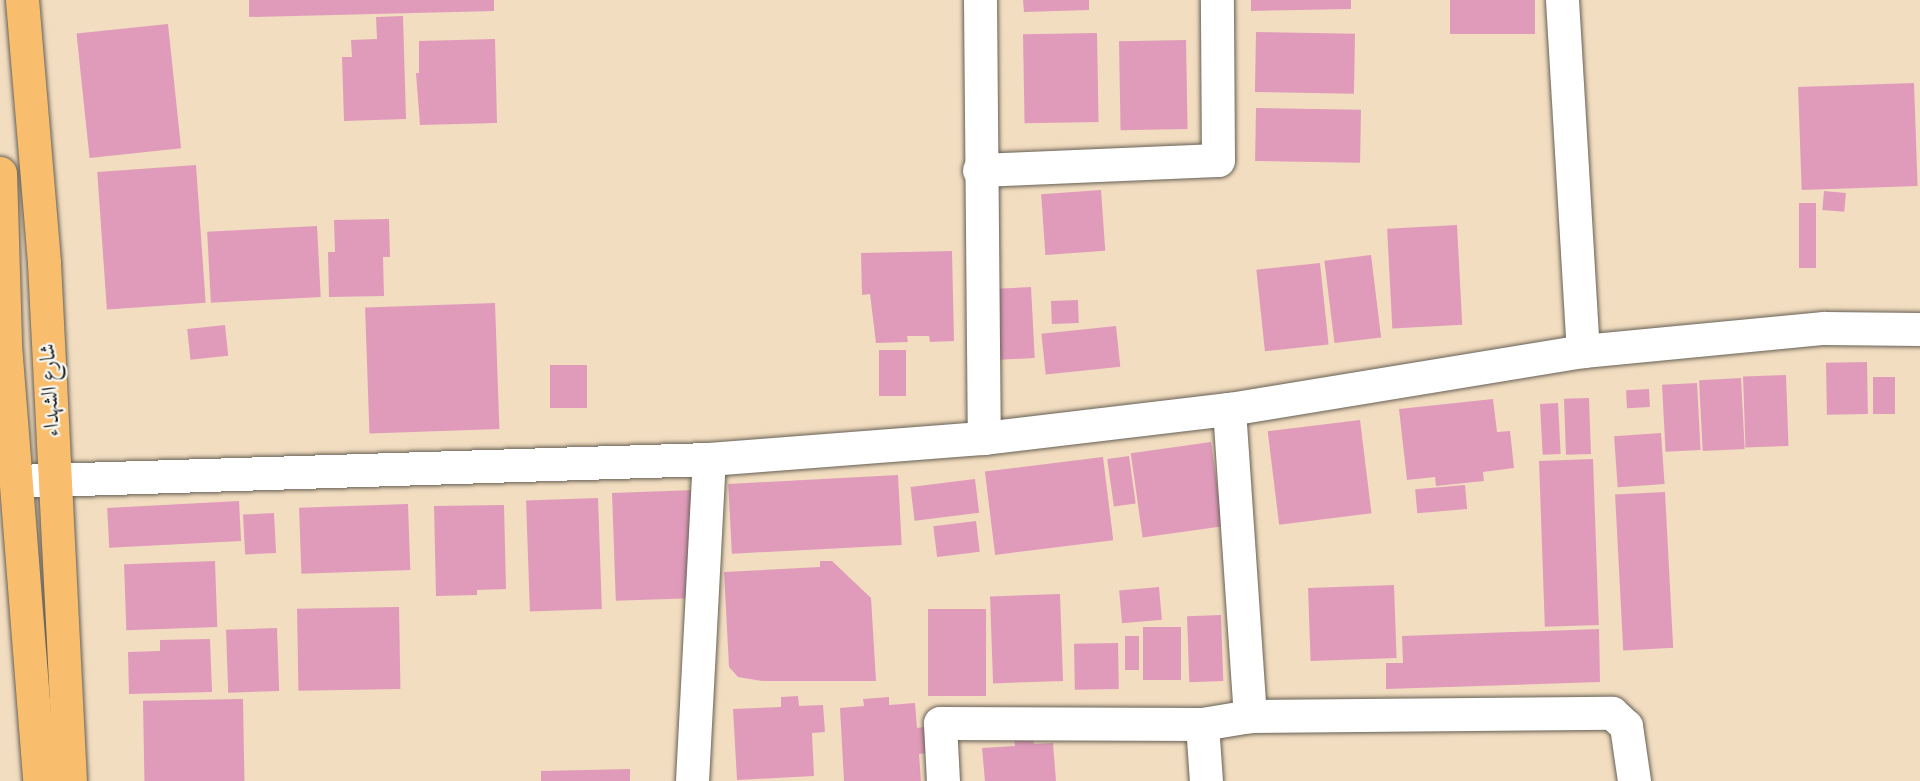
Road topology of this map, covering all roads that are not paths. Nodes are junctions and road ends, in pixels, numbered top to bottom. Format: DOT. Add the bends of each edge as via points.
graph roads {
  1 [pos="22,0"];
  2 [pos="980,0"];
  3 [pos="1217,0"];
  4 [pos="1562,0"];
  5 [pos="979,170"];
  6 [pos="0,173"];
  7 [pos="2,222"];
  8 [pos="1920,329"];
  9 [pos="1583,351"];
  10 [pos="1229,409"];
  11 [pos="984,438"];
  12 [pos="709,459"];
  13 [pos="56,480"];
  14 [pos="16,481"];
  15 [pos="1250,716"];
  16 [pos="1202,723"];
  17 [pos="39,781"];
  18 [pos="70,781"];
  19 [pos="692,781"];
  20 [pos="943,781"];
  21 [pos="1206,781"];
  22 [pos="1634,781"];
  1 -- 13 [label="main road, شارع الشهداء"];
  2 -- 5 [label="street"];
  3 -- 5 [label="street" via="1218,160"];
  4 -- 9 [label="street"];
  5 -- 11 [label="street"];
  6 -- 7 [label="main road, شارع الشهداء"];
  7 -- 14 [label="main road, شارع الشهداء" via="5,345"];
  8 -- 9 [label="street" via="1824,328"];
  9 -- 10 [label="street"];
  10 -- 11 [label="street"];
  10 -- 15 [label="street"];
  11 -- 12 [label="street"];
  12 -- 13 [label="street"];
  12 -- 19 [label="street"];
  13 -- 14 [label="street"];
  13 -- 18 [label="main road, شارع الشهداء"];
  14 -- 17 [label="main road, شارع الشهداء"];
  15 -- 16 [label="street"];
  15 -- 22 [label="street" via="1612,713 1626,726"];
  16 -- 20 [label="street" via="940,723"];
  16 -- 21 [label="street"];
}
